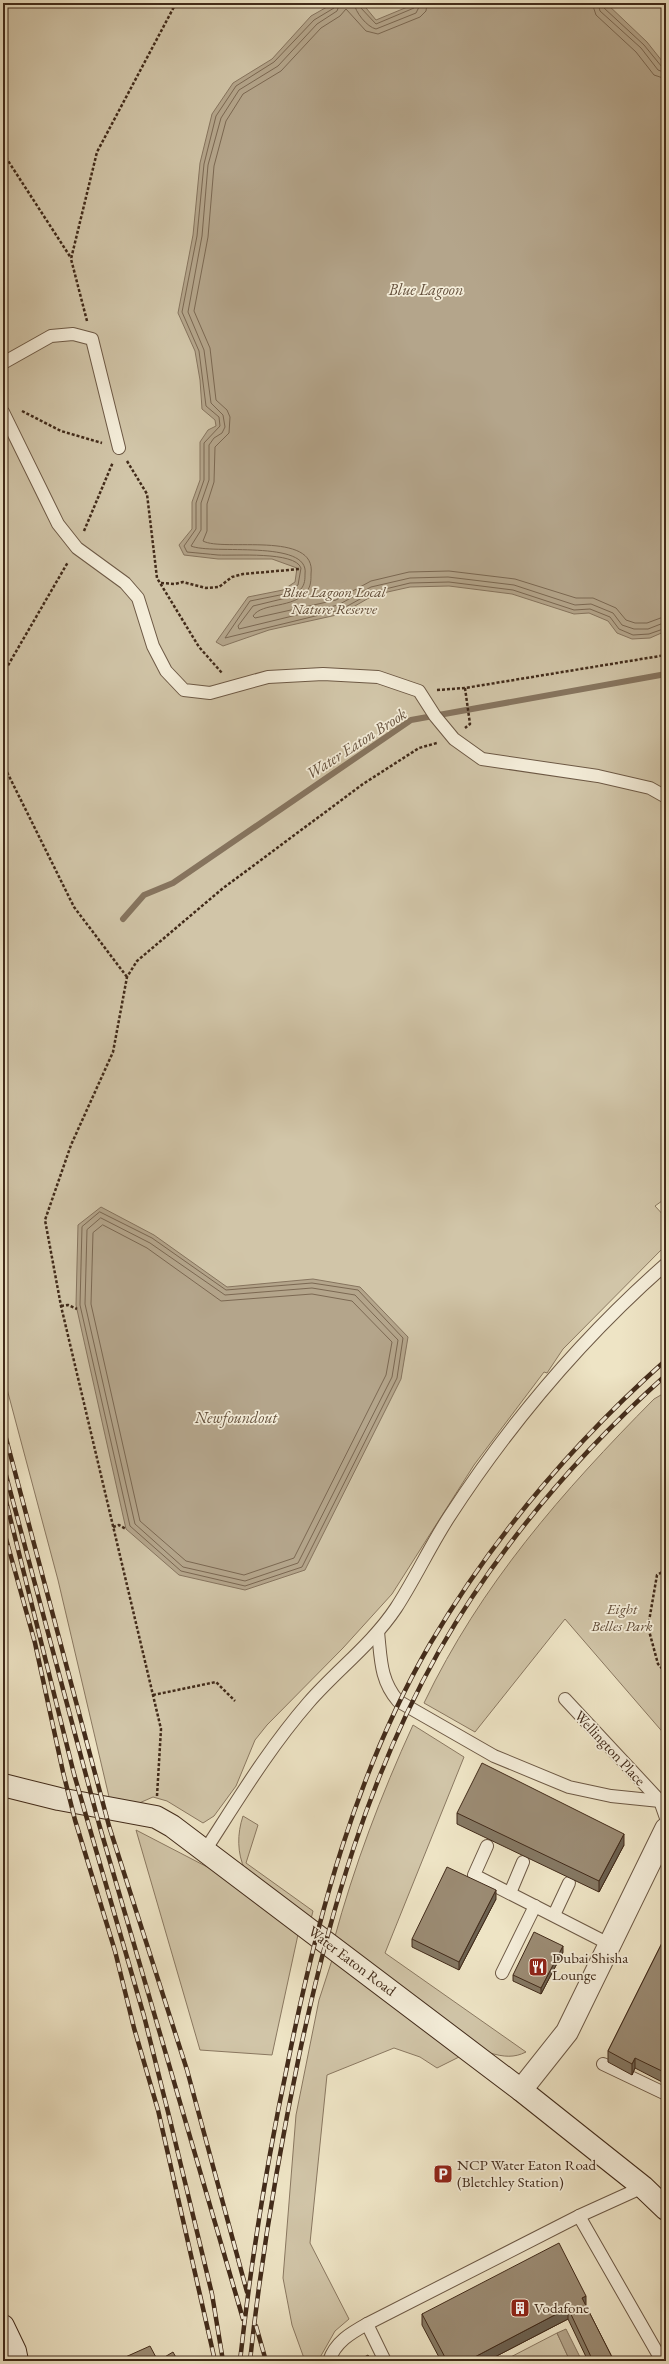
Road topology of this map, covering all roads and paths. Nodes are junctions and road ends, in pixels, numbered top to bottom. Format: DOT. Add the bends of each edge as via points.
graph roads {
  1 [pos="176,3"];
  2 [pos="3,153"];
  3 [pos="71,259"];
  4 [pos="92,339"];
  5 [pos="3,363"];
  6 [pos="16,408"];
  7 [pos="3,412"];
  8 [pos="119,448"];
  9 [pos="77,548"];
  10 [pos="300,569"];
  11 [pos="160,583"];
  12 [pos="666,654"];
  13 [pos="3,674"];
  14 [pos="235,686"];
  15 [pos="465,688"];
  16 [pos="420,691"];
  17 [pos="470,724"];
  18 [pos="454,739"];
  19 [pos="3,758"];
  20 [pos="666,797"];
  21 [pos="127,977"];
  22 [pos="666,1264"];
  23 [pos="61,1306"];
  24 [pos="77,1309"];
  25 [pos="113,1527"];
  26 [pos="126,1529"];
  27 [pos="666,1570"];
  28 [pos="378,1632"];
  29 [pos="666,1673"];
  30 [pos="153,1695"];
  31 [pos="565,1699"];
  32 [pos="235,1701"];
  33 [pos="3,1785"];
  34 [pos="660,1801"];
  35 [pos="156,1817"];
  36 [pos="666,1818"];
  37 [pos="666,1828"];
  38 [pos="487,1846"];
  39 [pos="206,1849"];
  40 [pos="523,1862"];
  41 [pos="569,1883"];
  42 [pos="510,1893"];
  43 [pos="535,1906"];
  44 [pos="554,1915"];
  45 [pos="610,1944"];
  46 [pos="502,1973"];
  47 [pos="603,2064"];
  48 [pos="521,2090"];
  49 [pos="666,2094"];
  50 [pos="643,2187"];
  51 [pos="666,2209"];
  52 [pos="579,2216"];
  53 [pos="367,2324"];
  54 [pos="3,2326"];
  55 [pos="18,2361"];
  56 [pos="329,2361"];
  57 [pos="385,2361"];
  58 [pos="662,2361"];
  1 -- 3 [label="path" via="97,152"];
  2 -- 3 [label="path"];
  3 -- 4 [label="path"];
  4 -- 5 [label="lane" via="73,334 51,336"];
  4 -- 8 [label="lane"];
  6 -- 8 [label="path" via="61,431"];
  7 -- 9 [label="lane" via="58,524"];
  8 -- 9 [label="path"];
  8 -- 11 [label="path" via="147,494 157,578"];
  9 -- 13 [label="path"];
  9 -- 14 [label="lane" via="125,583 138,598 153,646 166,672 184,690 210,693"];
  10 -- 11 [label="path" via="243,574 219,587 206,588 183,582"];
  11 -- 14 [label="path" via="198,646"];
  12 -- 15 [label="path"];
  14 -- 16 [label="lane" via="268,677 323,674 378,677"];
  15 -- 16 [label="path"];
  15 -- 17 [label="path"];
  16 -- 18 [label="lane" via="435,716"];
  18 -- 20 [label="lane" via="482,759 598,776 650,788"];
  18 -- 21 [label="path" via="419,748 363,784 222,889 137,961"];
  19 -- 21 [label="path" via="74,907"];
  21 -- 23 [label="path" via="113,1052 71,1145 45,1220"];
  22 -- 28 [label="lane" via="560,1367 489,1458 448,1518 396,1608"];
  23 -- 24 [label="path" via="68,1305"];
  23 -- 25 [label="path"];
  25 -- 26 [label="path" via="119,1525"];
  25 -- 30 [label="path"];
  27 -- 29 [label="path" via="657,1575 648,1627 658,1664"];
  28 -- 34 [label="lane" via="385,1680 388,1690 398,1701 494,1756 569,1787 611,1796"];
  28 -- 39 [label="lane" via="283,1732"];
  30 -- 32 [label="path" via="216,1682"];
  30 -- 35 [label="path" via="161,1729"];
  31 -- 34 [label="lane, Wellington Place"];
  33 -- 35 [label="street, Water Eaton Road" via="59,1799"];
  34 -- 36 [label="lane, Wellington Place"];
  35 -- 39 [label="street, Water Eaton Road"];
  37 -- 45 [label="street"];
  38 -- 42 [label="lane" via="474,1874"];
  39 -- 48 [label="street, Water Eaton Road"];
  40 -- 42 [label="lane"];
  41 -- 44 [label="lane"];
  42 -- 43 [label="lane"];
  43 -- 44 [label="lane"];
  43 -- 46 [label="lane"];
  44 -- 45 [label="lane"];
  45 -- 48 [label="street" via="567,2032"];
  47 -- 49 [label="lane"];
  48 -- 50 [label="street, Water Eaton Road"];
  50 -- 51 [label="street, Water Eaton Road"];
  50 -- 52 [label="lane"];
  52 -- 53 [label="lane"];
  52 -- 58 [label="lane"];
  53 -- 56 [label="lane" via="347,2336 336,2347"];
  53 -- 57 [label="lane"];
  54 -- 55 [label="street"];
}
